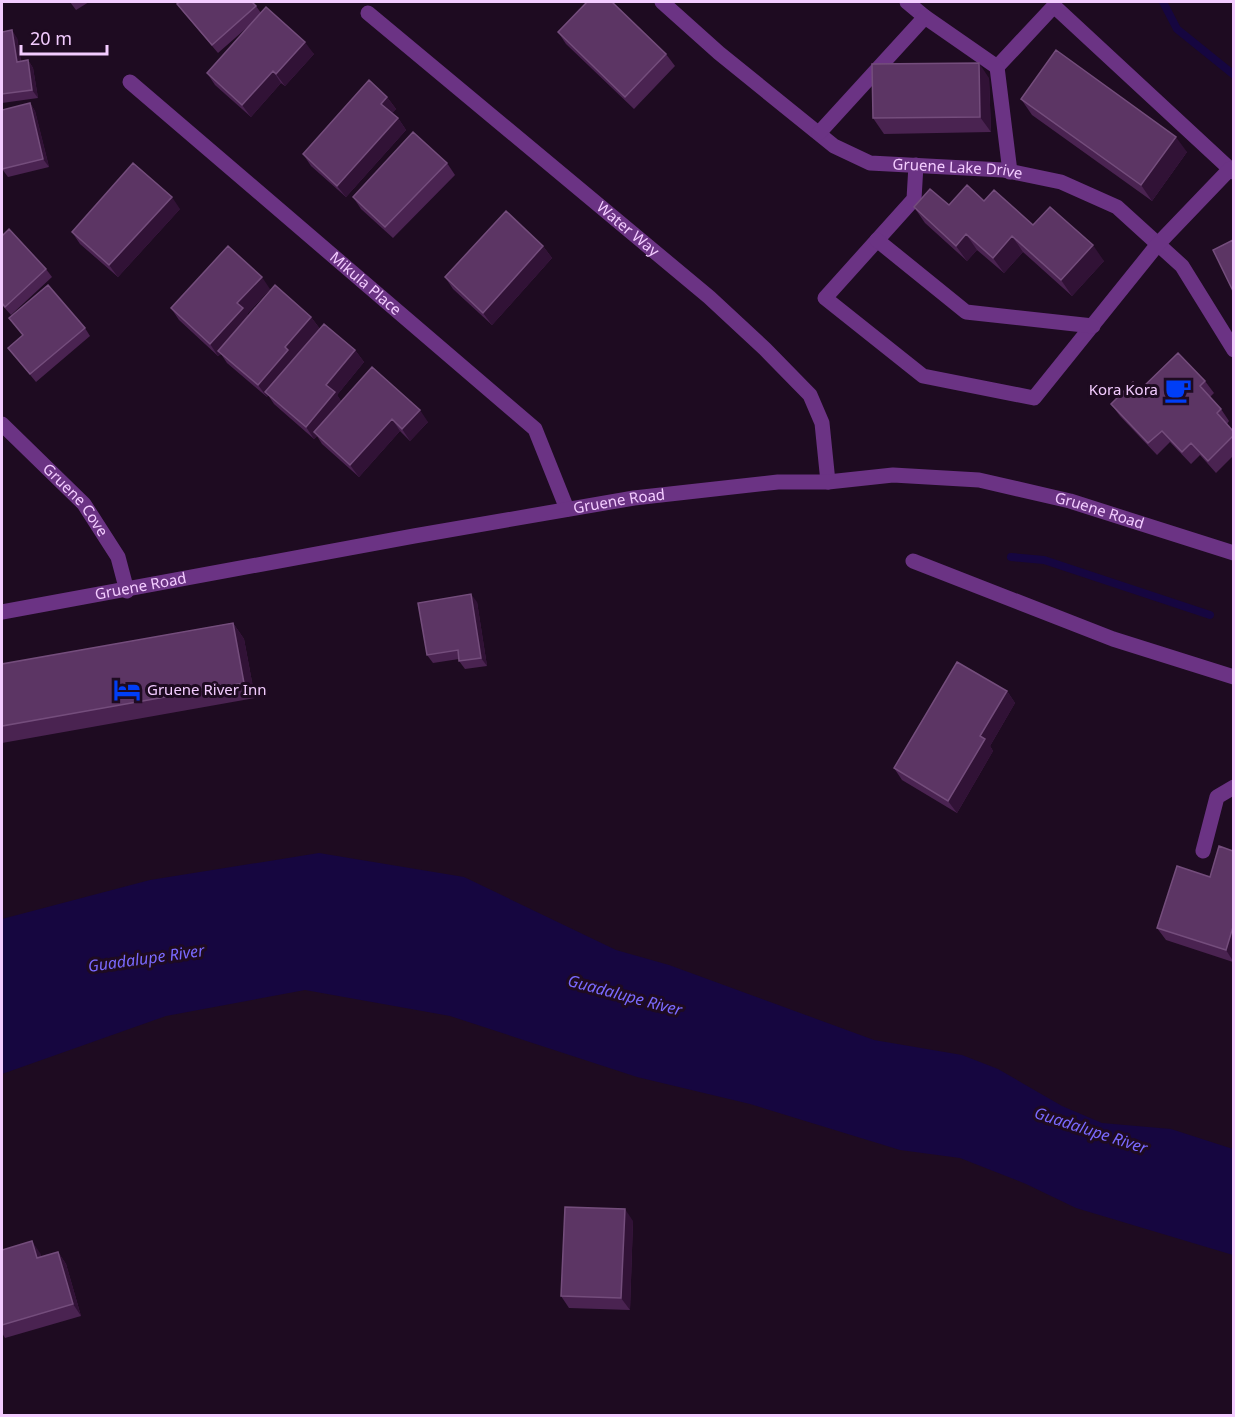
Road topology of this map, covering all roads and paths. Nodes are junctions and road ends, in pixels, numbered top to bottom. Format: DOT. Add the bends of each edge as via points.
graph roads {
  1 [pos="662,2"];
  2 [pos="907,2"];
  3 [pos="368,13"];
  4 [pos="925,17"];
  5 [pos="997,67"];
  6 [pos="130,81"];
  7 [pos="819,133"];
  8 [pos="916,165"];
  9 [pos="1232,170"];
  10 [pos="1010,172"];
  11 [pos="877,240"];
  12 [pos="1158,244"];
  13 [pos="1093,326"];
  14 [pos="1233,350"];
  15 [pos="2,424"];
  16 [pos="828,482"];
  17 [pos="567,510"];
  18 [pos="1233,553"];
  19 [pos="913,561"];
  20 [pos="127,591"];
  21 [pos="2,612"];
  22 [pos="1232,672"];
  23 [pos="1233,787"];
  24 [pos="1203,851"];
  1 -- 7 [label="street, Gruene Lake Drive"];
  2 -- 4 [label="street"];
  3 -- 16 [label="street, Water Way" via="709,297 765,349 810,395 822,423"];
  4 -- 5 [label="street"];
  4 -- 7 [label="street"];
  5 -- 9 [label="street" via="1054,6"];
  5 -- 10 [label="street"];
  6 -- 17 [label="street, Mikula Place" via="535,429"];
  7 -- 8 [label="street, Gruene Lake Drive" via="834,146 870,163"];
  8 -- 10 [label="street, Gruene Lake Drive"];
  8 -- 11 [label="street" via="914,199"];
  9 -- 12 [label="street"];
  10 -- 12 [label="street, Gruene Lake Drive" via="1060,182 1117,207"];
  11 -- 13 [label="street" via="966,312"];
  11 -- 13 [label="street" via="825,298 923,376 1034,398"];
  12 -- 13 [label="street"];
  12 -- 14 [label="street, Gruene Lake Drive" via="1182,266"];
  15 -- 20 [label="street, Gruene Cove" via="84,504 118,557"];
  16 -- 17 [label="street, Gruene Road" via="741,485"];
  16 -- 18 [label="street, Gruene Road" via="893,475 979,480 1070,501"];
  17 -- 20 [label="street, Gruene Road"];
  19 -- 22 [label="street" via="1113,639"];
  20 -- 21 [label="street, Gruene Road"];
  23 -- 24 [label="street" via="1217,797"];
}
